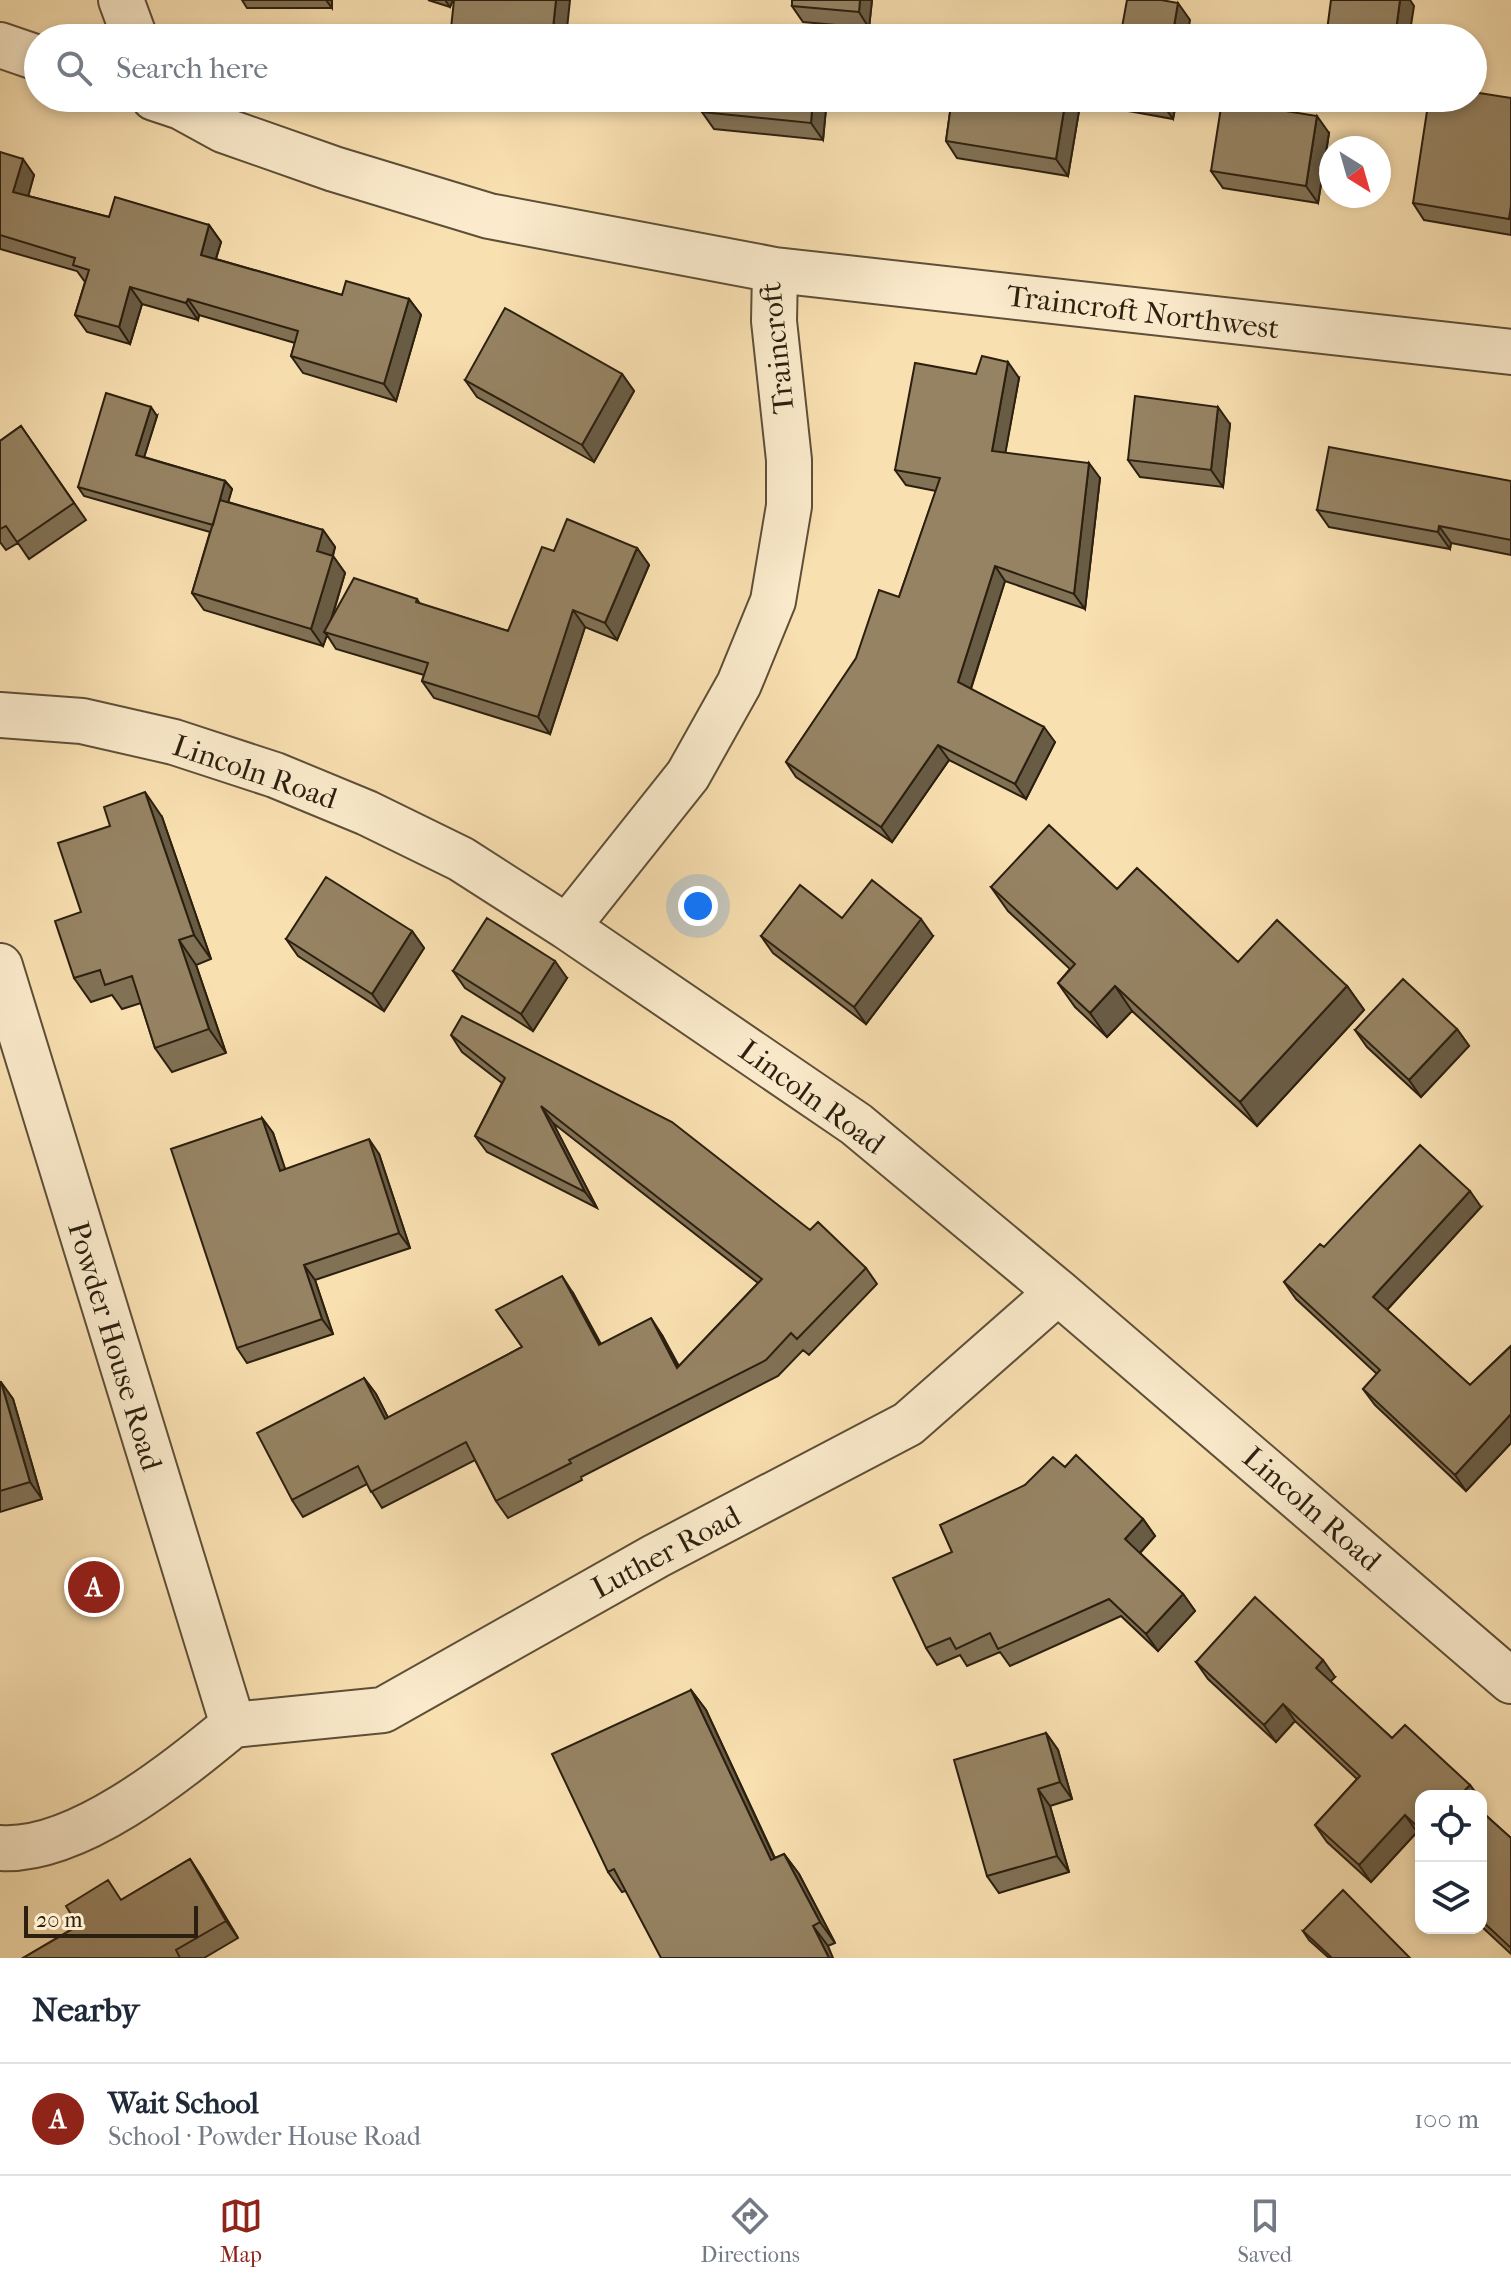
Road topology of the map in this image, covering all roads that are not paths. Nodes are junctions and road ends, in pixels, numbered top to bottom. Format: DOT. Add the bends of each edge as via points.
graph roads {
  1 [pos="121,0"];
  2 [pos="130,24"];
  3 [pos="0,45"];
  4 [pos="24,53"];
  5 [pos="190,112"];
  6 [pos="775,270"];
  7 [pos="1511,352"];
  8 [pos="0,715"];
  9 [pos="567,927"];
  10 [pos="0,966"];
  11 [pos="12,1051"];
  12 [pos="1058,1292"];
  13 [pos="1502,1655"];
  14 [pos="233,1725"];
  15 [pos="0,1848"];
  1 -- 2 [label="street"];
  3 -- 4 [label="street"];
  5 -- 6 [label="street, Traincroft" via="223,130 334,169 489,216"];
  6 -- 7 [label="street, Traincroft Northwest"];
  6 -- 9 [label="street, Traincroft" via="789,506 773,601 739,684 688,775"];
  8 -- 9 [label="street, Lincoln Road" via="82,721 174,742 275,775 461,859"];
  9 -- 12 [label="street, Lincoln Road" via="856,1124"];
  10 -- 11 [label="street, Powder House Road"];
  11 -- 14 [label="street, Powder House Road"];
  12 -- 13 [label="street, Lincoln Road"];
  12 -- 14 [label="street, Luther Road" via="908,1424 656,1556 383,1710"];
  14 -- 15 [label="street" via="186,1764 93,1822 48,1843"];
}
